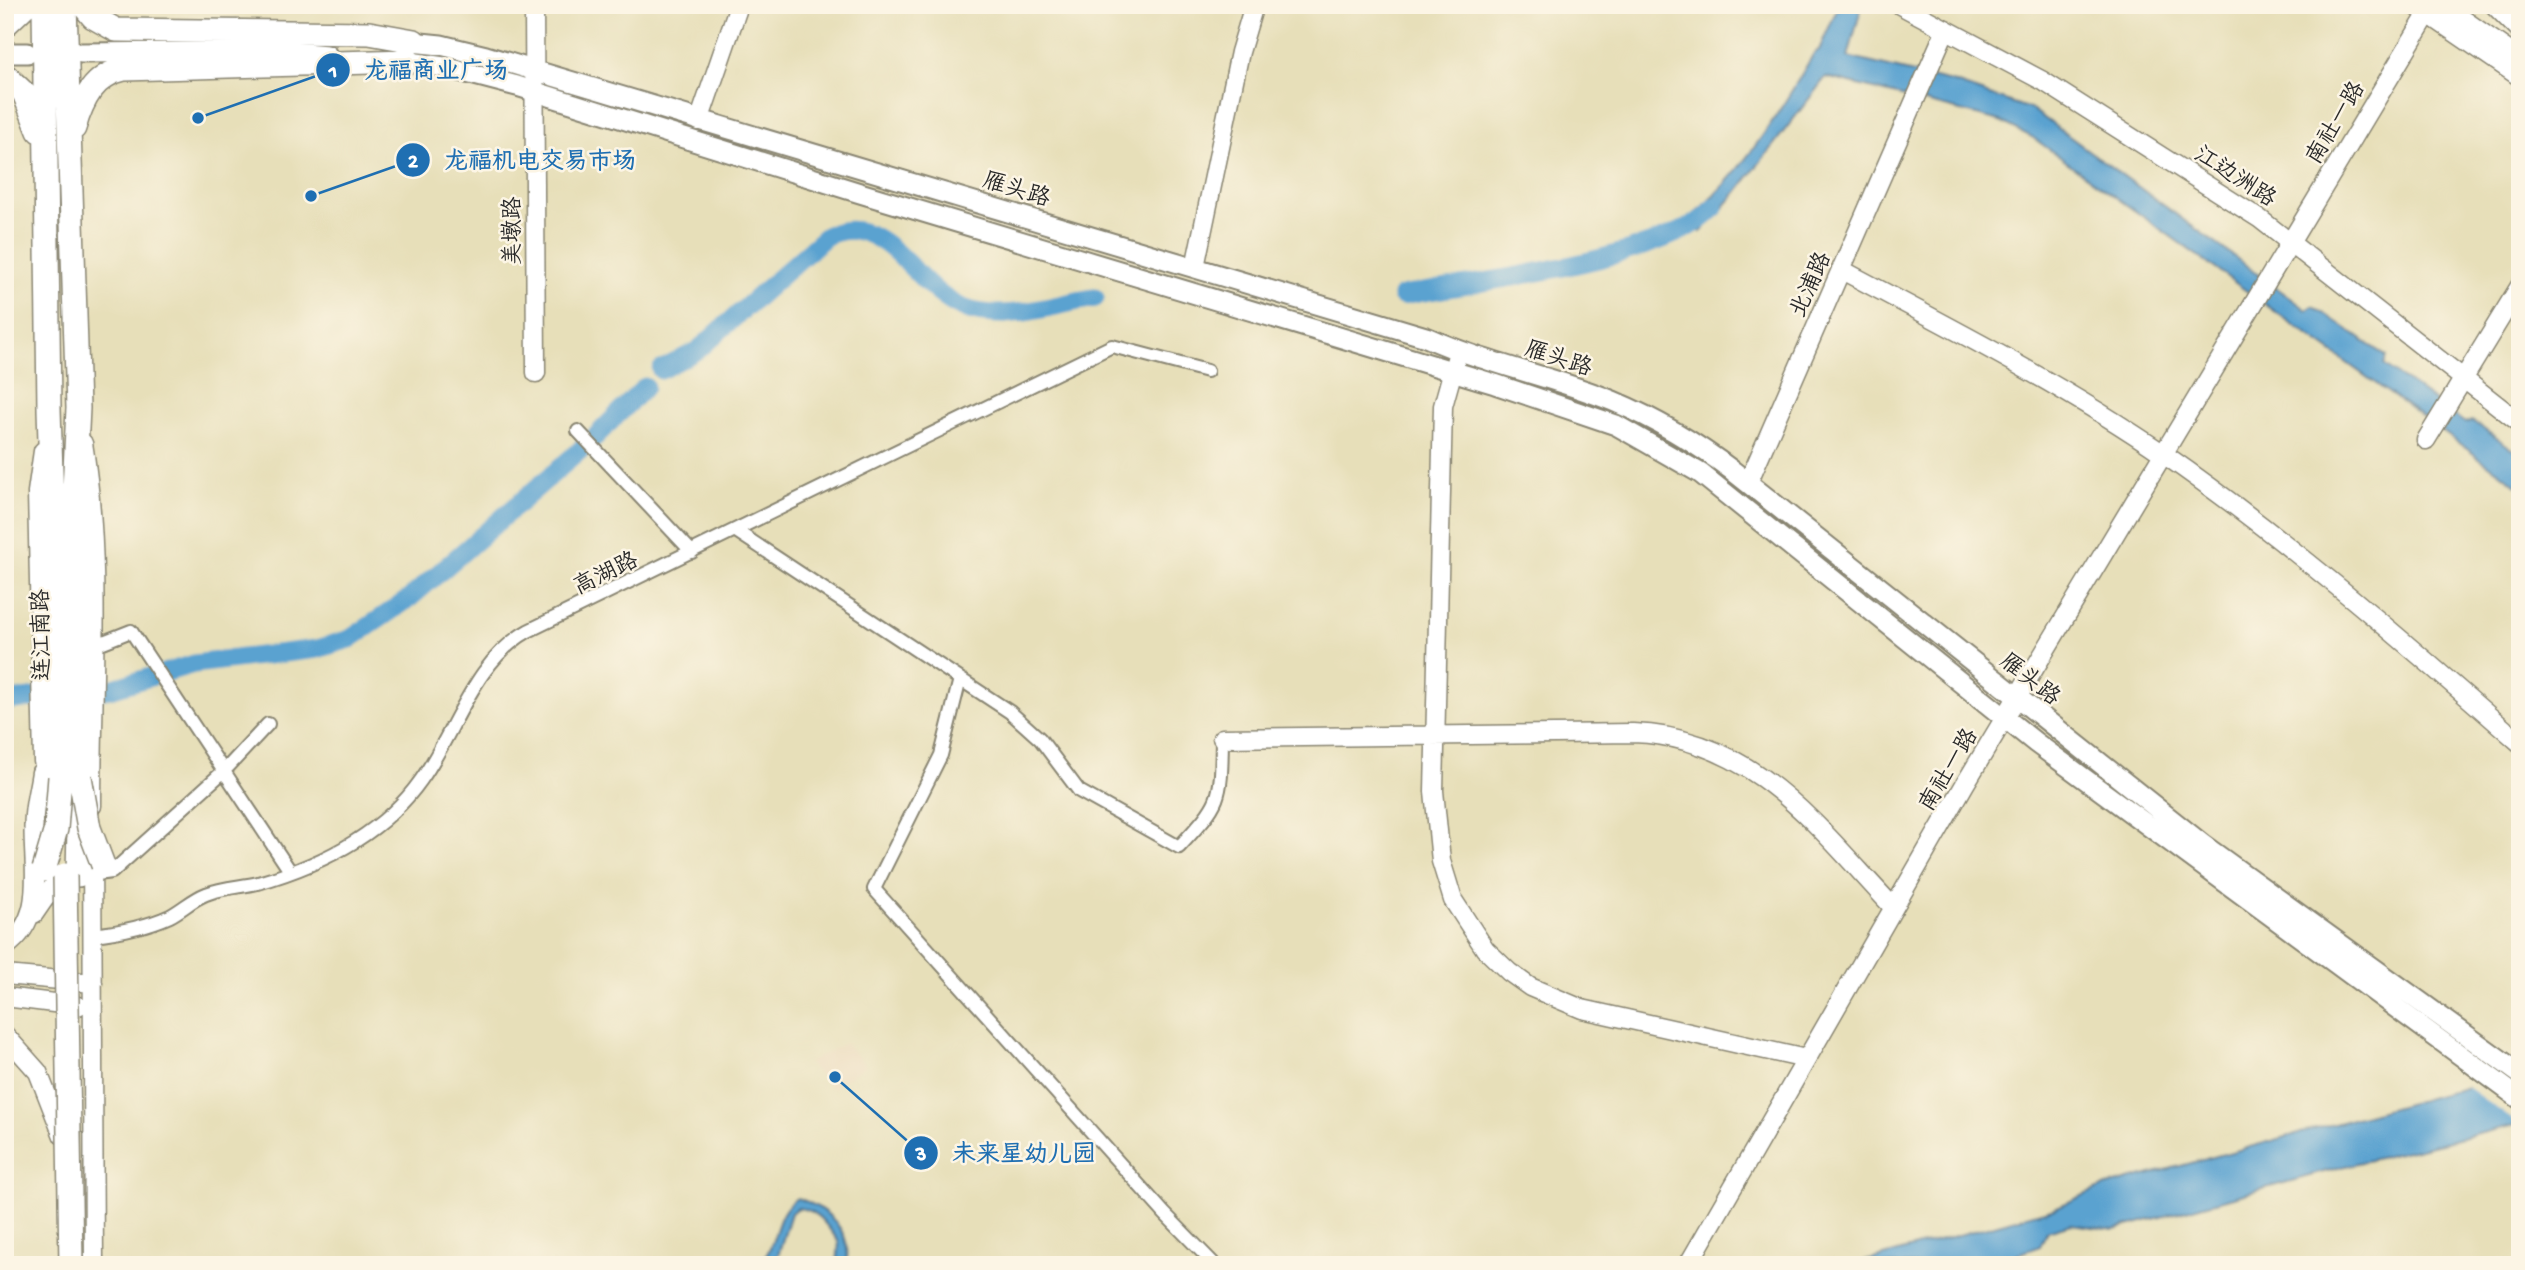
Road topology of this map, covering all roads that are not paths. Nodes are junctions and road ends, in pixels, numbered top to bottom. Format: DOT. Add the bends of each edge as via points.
graph roads {
  1 [pos="26,5"];
  2 [pos="44,5"];
  3 [pos="65,5"];
  4 [pos="83,5"];
  5 [pos="534,5"];
  6 [pos="739,5"];
  7 [pos="1254,5"];
  8 [pos="1900,5"];
  9 [pos="2494,5"];
  10 [pos="2430,7"];
  11 [pos="5,25"];
  12 [pos="1946,29"];
  13 [pos="2520,31"];
  14 [pos="5,47"];
  15 [pos="81,50"];
  16 [pos="412,51"];
  17 [pos="5,53"];
  18 [pos="2520,59"];
  19 [pos="535,71"];
  20 [pos="5,75"];
  21 [pos="2520,77"];
  22 [pos="535,92"];
  23 [pos="699,121"];
  24 [pos="69,144"];
  25 [pos="46,152"];
  26 [pos="2291,241"];
  27 [pos="1195,267"];
  28 [pos="1842,270"];
  29 [pos="2520,286"];
  30 [pos="1456,361"];
  31 [pos="1207,371"];
  32 [pos="536,373"];
  33 [pos="2463,382"];
  34 [pos="78,408"];
  35 [pos="49,409"];
  36 [pos="2520,423"];
  37 [pos="578,430"];
  38 [pos="2426,440"];
  39 [pos="2164,454"];
  40 [pos="1748,483"];
  41 [pos="736,531"];
  42 [pos="692,552"];
  43 [pos="66,613"];
  44 [pos="93,646"];
  45 [pos="960,678"];
  46 [pos="2018,699"];
  47 [pos="2006,719"];
  48 [pos="268,724"];
  49 [pos="1435,736"];
  50 [pos="1222,738"];
  51 [pos="2520,743"];
  52 [pos="43,761"];
  53 [pos="225,770"];
  54 [pos="70,777"];
  55 [pos="97,870"];
  56 [pos="290,871"];
  57 [pos="50,876"];
  58 [pos="1893,907"];
  59 [pos="32,917"];
  60 [pos="93,935"];
  61 [pos="5,947"];
  62 [pos="5,975"];
  63 [pos="61,980"];
  64 [pos="93,983"];
  65 [pos="5,997"];
  66 [pos="62,1004"];
  67 [pos="93,1007"];
  68 [pos="5,1035"];
  69 [pos="1806,1059"];
  70 [pos="2516,1071"];
  71 [pos="2520,1099"];
  72 [pos="63,1136"];
  73 [pos="64,1265"];
  74 [pos="71,1265"];
  75 [pos="85,1265"];
  76 [pos="94,1265"];
  77 [pos="1215,1265"];
  78 [pos="1688,1265"];
  1 -- 11 [label="highway"];
  2 -- 25 [label="highway, 连江南路"];
  3 -- 24 [label="highway"];
  4 -- 16 [label="highway" via="93,17 116,30 369,33"];
  5 -- 19 [label="street, 美墩路"];
  6 -- 23 [label="street"];
  7 -- 27 [label="street"];
  8 -- 12 [label="street, 江边洲路"];
  9 -- 13 [label="street"];
  10 -- 18 [label="street"];
  10 -- 21 [label="street"];
  10 -- 26 [label="street, 南社一路"];
  12 -- 26 [label="street, 江边洲路" via="2053,87"];
  12 -- 28 [label="street, 北浦路"];
  14 -- 17 [label="main road" via="26,50"];
  15 -- 16 [label="main road"];
  16 -- 19 [label="main road, 雁头路" via="468,52"];
  16 -- 22 [label="main road, 雁头路"];
  16 -- 24 [label="highway" via="118,70 86,95"];
  19 -- 22 [label="street, 美墩路"];
  19 -- 23 [label="main road, 雁头路"];
  20 -- 25 [label="highway" via="27,98"];
  22 -- 30 [label="main road, 雁头路" via="847,189"];
  22 -- 32 [label="street, 美墩路"];
  23 -- 27 [label="main road, 雁头路"];
  24 -- 34 [label="highway"];
  25 -- 35 [label="highway, 连江南路"];
  26 -- 33 [label="street, 江边洲路"];
  26 -- 39 [label="street, 南社一路"];
  27 -- 30 [label="main road, 雁头路" via="1426,337"];
  28 -- 39 [label="street" via="2005,358"];
  28 -- 40 [label="street, 北浦路"];
  29 -- 33 [label="street"];
  30 -- 40 [label="main road, 雁头路" via="1578,389 1629,408 1695,444"];
  30 -- 47 [label="main road, 雁头路" via="1668,452 1738,501"];
  30 -- 49 [label="street" via="1443,406"];
  31 -- 41 [label="street, 高湖路" via="1112,346"];
  33 -- 36 [label="street, 江边洲路"];
  33 -- 38 [label="street"];
  34 -- 43 [label="highway"];
  34 -- 44 [label="street" via="91,489"];
  35 -- 43 [label="highway"];
  35 -- 52 [label="street, 连江南路" via="37,492"];
  37 -- 42 [label="street"];
  39 -- 46 [label="street, 南社一路"];
  39 -- 51 [label="street" via="2333,585"];
  40 -- 46 [label="main road, 雁头路"];
  41 -- 42 [label="street, 高湖路"];
  41 -- 45 [label="street"];
  42 -- 56 [label="street, 高湖路" via="513,641 480,678 439,754 404,803 358,841"];
  43 -- 54 [label="highway"];
  44 -- 53 [label="street" via="131,631"];
  44 -- 55 [label="street"];
  45 -- 50 [label="street" via="1026,725 1079,791 1179,847 1219,797"];
  45 -- 77 [label="street" via="941,755 874,889"];
  46 -- 47 [label="street, 南社一路"];
  46 -- 70 [label="main road, 雁头路" via="2202,844"];
  47 -- 58 [label="street, 南社一路"];
  47 -- 71 [label="main road, 雁头路"];
  48 -- 53 [label="street"];
  49 -- 50 [label="street"];
  49 -- 58 [label="street" via="1646,734 1714,750 1785,793"];
  49 -- 69 [label="street" via="1436,822 1448,887 1469,928 1510,972 1541,992 1582,1009"];
  52 -- 57 [label="street, 连江南路" via="55,815"];
  52 -- 59 [label="street" via="34,816"];
  53 -- 55 [label="street" via="112,872"];
  53 -- 56 [label="street"];
  54 -- 55 [label="highway, bridge" via="89,828"];
  54 -- 57 [label="highway, bridge" via="55,829"];
  54 -- 74 [label="highway, bridge" via="65,875"];
  54 -- 75 [label="highway, bridge" via="78,875"];
  55 -- 60 [label="street"];
  56 -- 60 [label="street, 高湖路" via="204,895 156,922"];
  57 -- 59 [label="street"];
  57 -- 63 [label="street, 连江南路"];
  58 -- 69 [label="street, 南社一路"];
  59 -- 61 [label="street" via="23,933"];
  60 -- 64 [label="street"];
  62 -- 63 [label="street"];
  63 -- 64 [label="street"];
  63 -- 66 [label="street, 连江南路"];
  64 -- 67 [label="street"];
  65 -- 66 [label="street"];
  66 -- 67 [label="street"];
  66 -- 72 [label="street, 连江南路"];
  67 -- 76 [label="street"];
  68 -- 72 [label="street" via="38,1072"];
  69 -- 78 [label="street, 南社一路"];
  72 -- 73 [label="street, 连江南路"];
}
